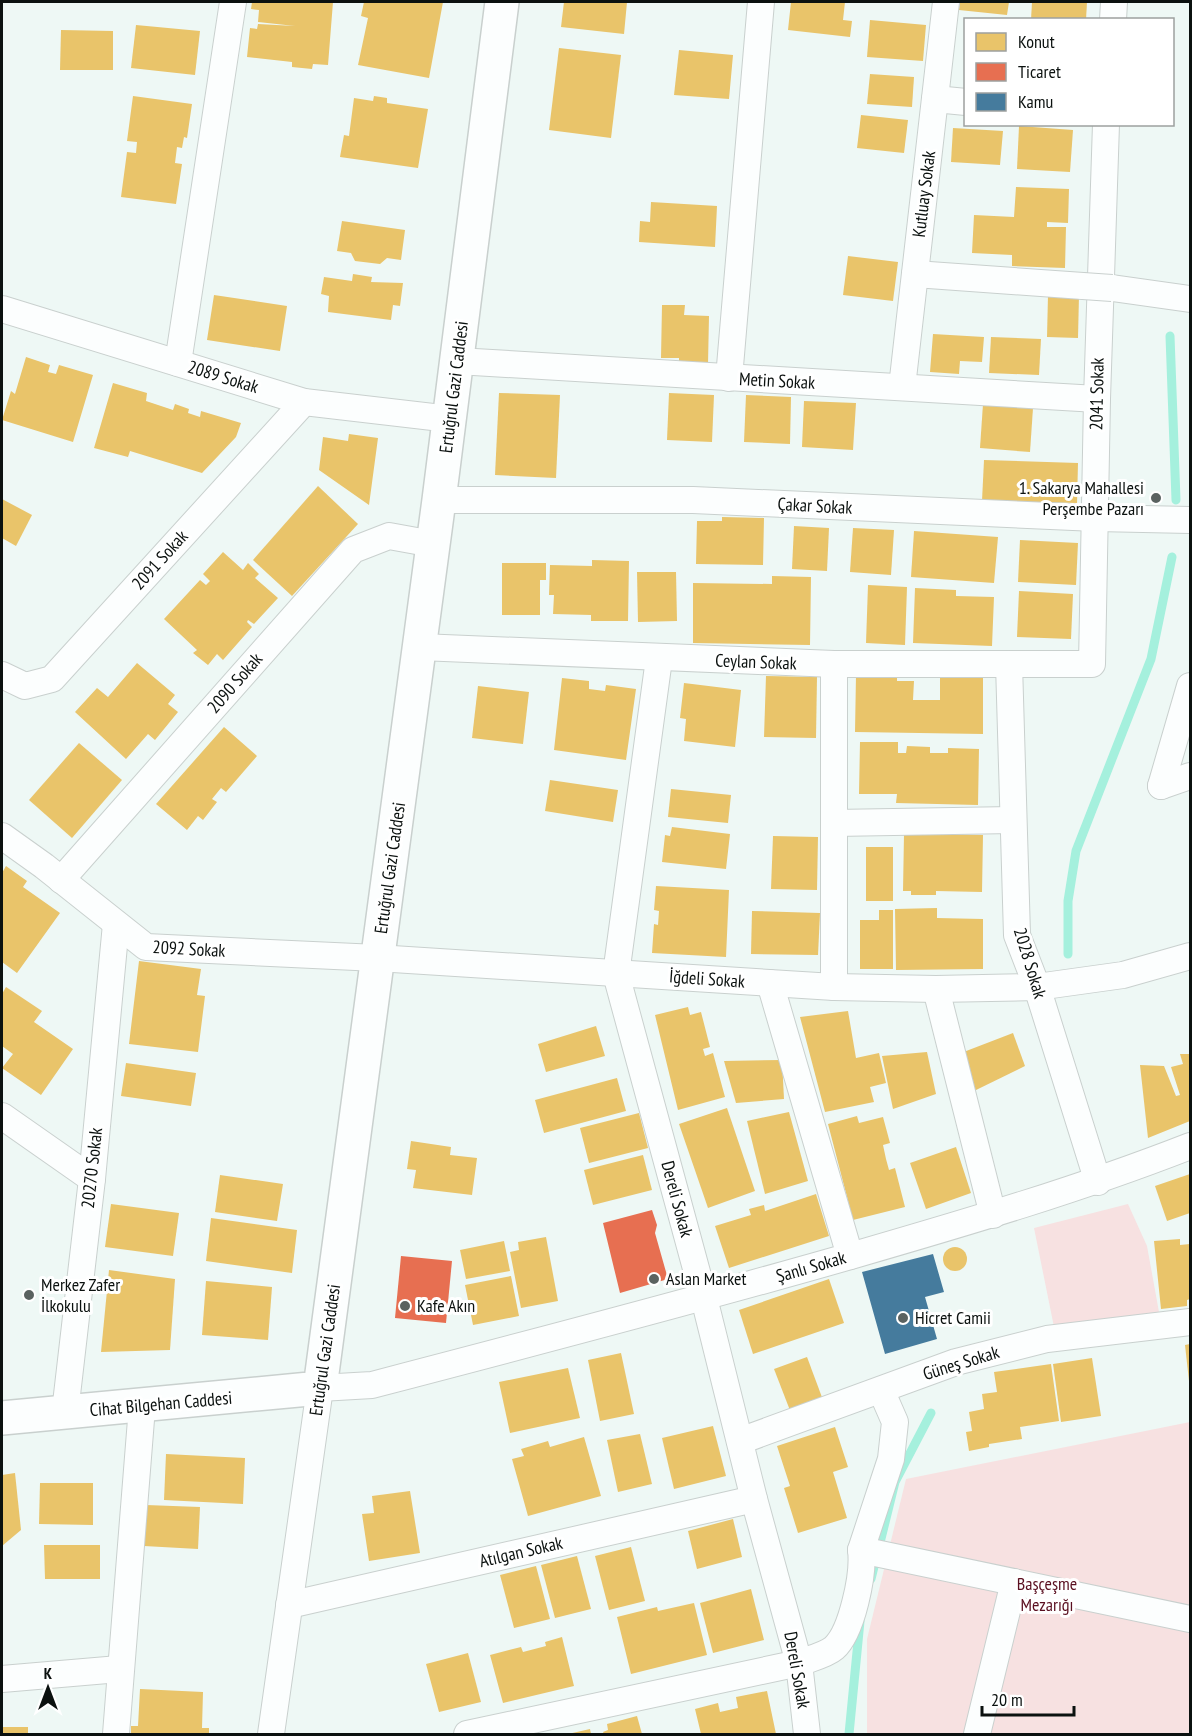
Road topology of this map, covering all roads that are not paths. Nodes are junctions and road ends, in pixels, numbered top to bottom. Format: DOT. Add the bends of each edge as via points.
graph roads {
  1 [pos="233,2"];
  2 [pos="502,2"];
  3 [pos="761,2"];
  4 [pos="946,2"];
  5 [pos="1114,2"];
  6 [pos="1113,18"];
  7 [pos="935,99"];
  8 [pos="964,102"];
  9 [pos="1106,126"];
  10 [pos="915,274"];
  11 [pos="1191,299"];
  12 [pos="2,309"];
  13 [pos="458,362"];
  14 [pos="178,363"];
  15 [pos="729,378"];
  16 [pos="902,387"];
  17 [pos="1097,399"];
  18 [pos="304,402"];
  19 [pos="450,419"];
  20 [pos="440,500"];
  21 [pos="1096,518"];
  22 [pos="1191,520"];
  23 [pos="433,544"];
  24 [pos="420,646"];
  25 [pos="659,659"];
  26 [pos="834,664"];
  27 [pos="1009,664"];
  28 [pos="1092,664"];
  29 [pos="2,675"];
  30 [pos="1191,686"];
  31 [pos="1191,776"];
  32 [pos="1013,820"];
  33 [pos="834,823"];
  34 [pos="2,836"];
  35 [pos="61,880"];
  36 [pos="116,924"];
  37 [pos="1191,956"];
  38 [pos="377,958"];
  39 [pos="616,974"];
  40 [pos="770,983"];
  41 [pos="834,987"];
  42 [pos="1037,987"];
  43 [pos="936,989"];
  44 [pos="2,1116"];
  45 [pos="1191,1146"];
  46 [pos="92,1179"];
  47 [pos="1098,1182"];
  48 [pos="993,1215"];
  49 [pos="850,1256"];
  50 [pos="704,1298"];
  51 [pos="1191,1322"];
  52 [pos="321,1388"];
  53 [pos="881,1390"];
  54 [pos="142,1407"];
  55 [pos="65,1412"];
  56 [pos="2,1418"];
  57 [pos="740,1441"];
  58 [pos="754,1499"];
  59 [pos="873,1552"];
  60 [pos="1014,1582"];
  61 [pos="289,1605"];
  62 [pos="1191,1619"];
  63 [pos="799,1663"];
  64 [pos="119,1669"];
  65 [pos="2,1678"];
  66 [pos="116,1734"];
  67 [pos="271,1734"];
  68 [pos="467,1734"];
  69 [pos="807,1734"];
  70 [pos="977,1734"];
  1 -- 14 [label="street"];
  2 -- 13 [label="main road, Ertuğrul Gazi Caddesi"];
  3 -- 15 [label="street"];
  4 -- 7 [label="street, Kutluay Sokak"];
  5 -- 6 [label="street"];
  7 -- 8 [label="street"];
  7 -- 10 [label="street, Kutluay Sokak"];
  9 -- 17 [label="street, 2041 Sokak"];
  10 -- 11 [label="street, bridge" via="1112,288"];
  10 -- 16 [label="street, Kutluay Sokak"];
  12 -- 14 [label="street, 2089 Sokak"];
  13 -- 15 [label="street, Metin Sokak"];
  13 -- 19 [label="main road, Ertuğrul Gazi Caddesi"];
  14 -- 18 [label="street, 2089 Sokak"];
  15 -- 16 [label="street, Metin Sokak"];
  16 -- 17 [label="street, Metin Sokak"];
  17 -- 21 [label="street, 2041 Sokak"];
  18 -- 19 [label="street, 2089 Sokak"];
  18 -- 29 [label="street, 2091 Sokak" via="52,679 25,686"];
  19 -- 20 [label="main road, Ertuğrul Gazi Caddesi"];
  20 -- 21 [label="street, Çakar Sokak" via="693,500"];
  20 -- 23 [label="main road, Ertuğrul Gazi Caddesi"];
  21 -- 22 [label="street, Çakar Sokak"];
  21 -- 28 [label="street, 2041 Sokak"];
  23 -- 24 [label="main road, Ertuğrul Gazi Caddesi"];
  23 -- 35 [label="street, 2090 Sokak" via="389,536 353,550"];
  24 -- 25 [label="street, Ceylan Sokak"];
  24 -- 38 [label="main road, Ertuğrul Gazi Caddesi"];
  25 -- 26 [label="street, Ceylan Sokak"];
  25 -- 39 [label="street, Dereli Sokak"];
  26 -- 27 [label="street, Ceylan Sokak"];
  26 -- 33 [label="street"];
  27 -- 28 [label="street, Ceylan Sokak"];
  27 -- 32 [label="street, 2028 Sokak"];
  30 -- 31 [label="street" via="1161,786"];
  32 -- 33 [label="street"];
  32 -- 42 [label="street, 2028 Sokak" via="1017,935"];
  33 -- 41 [label="street"];
  34 -- 35 [label="street, 2092 Sokak"];
  35 -- 36 [label="street, 2092 Sokak"];
  36 -- 38 [label="street, 2092 Sokak" via="146,947"];
  36 -- 46 [label="street, 20270 Sokak"];
  37 -- 42 [label="street, İğdeli Sokak" via="1123,975"];
  38 -- 39 [label="street, İğdeli Sokak"];
  38 -- 52 [label="main road, Ertuğrul Gazi Caddesi"];
  39 -- 40 [label="street, İğdeli Sokak"];
  39 -- 50 [label="street, Dereli Sokak"];
  40 -- 41 [label="street, İğdeli Sokak"];
  40 -- 49 [label="street"];
  41 -- 43 [label="street, İğdeli Sokak"];
  42 -- 43 [label="street, İğdeli Sokak"];
  42 -- 47 [label="street, 2028 Sokak"];
  43 -- 48 [label="street"];
  44 -- 46 [label="street"];
  45 -- 47 [label="street, Şanlı Sokak"];
  46 -- 55 [label="street, 20270 Sokak"];
  47 -- 48 [label="street, Şanlı Sokak"];
  48 -- 49 [label="street, Şanlı Sokak"];
  49 -- 50 [label="street, Şanlı Sokak"];
  50 -- 52 [label="street, Şanlı Sokak" via="372,1385"];
  50 -- 57 [label="street, Dereli Sokak"];
  51 -- 53 [label="street, Güneş Sokak" via="1047,1339 957,1362"];
  52 -- 54 [label="main road, Cihat Bilgehan Caddesi"];
  52 -- 61 [label="street, Ertuğrul Gazi Caddesi"];
  53 -- 57 [label="street, Güneş Sokak"];
  53 -- 59 [label="street" via="895,1422"];
  54 -- 55 [label="main road, Cihat Bilgehan Caddesi"];
  54 -- 64 [label="street"];
  55 -- 56 [label="main road, Cihat Bilgehan Caddesi"];
  57 -- 58 [label="street, Dereli Sokak"];
  58 -- 61 [label="street, Atılgan Sokak"];
  58 -- 63 [label="street, Dereli Sokak"];
  59 -- 60 [label="street"];
  59 -- 63 [label="street" via="863,1565 846,1630 833,1649"];
  60 -- 62 [label="street"];
  60 -- 70 [label="street"];
  61 -- 67 [label="street, Ertuğrul Gazi Caddesi"];
  63 -- 68 [label="street"];
  63 -- 69 [label="street, Dereli Sokak"];
  64 -- 65 [label="street"];
  64 -- 66 [label="street"];
}
